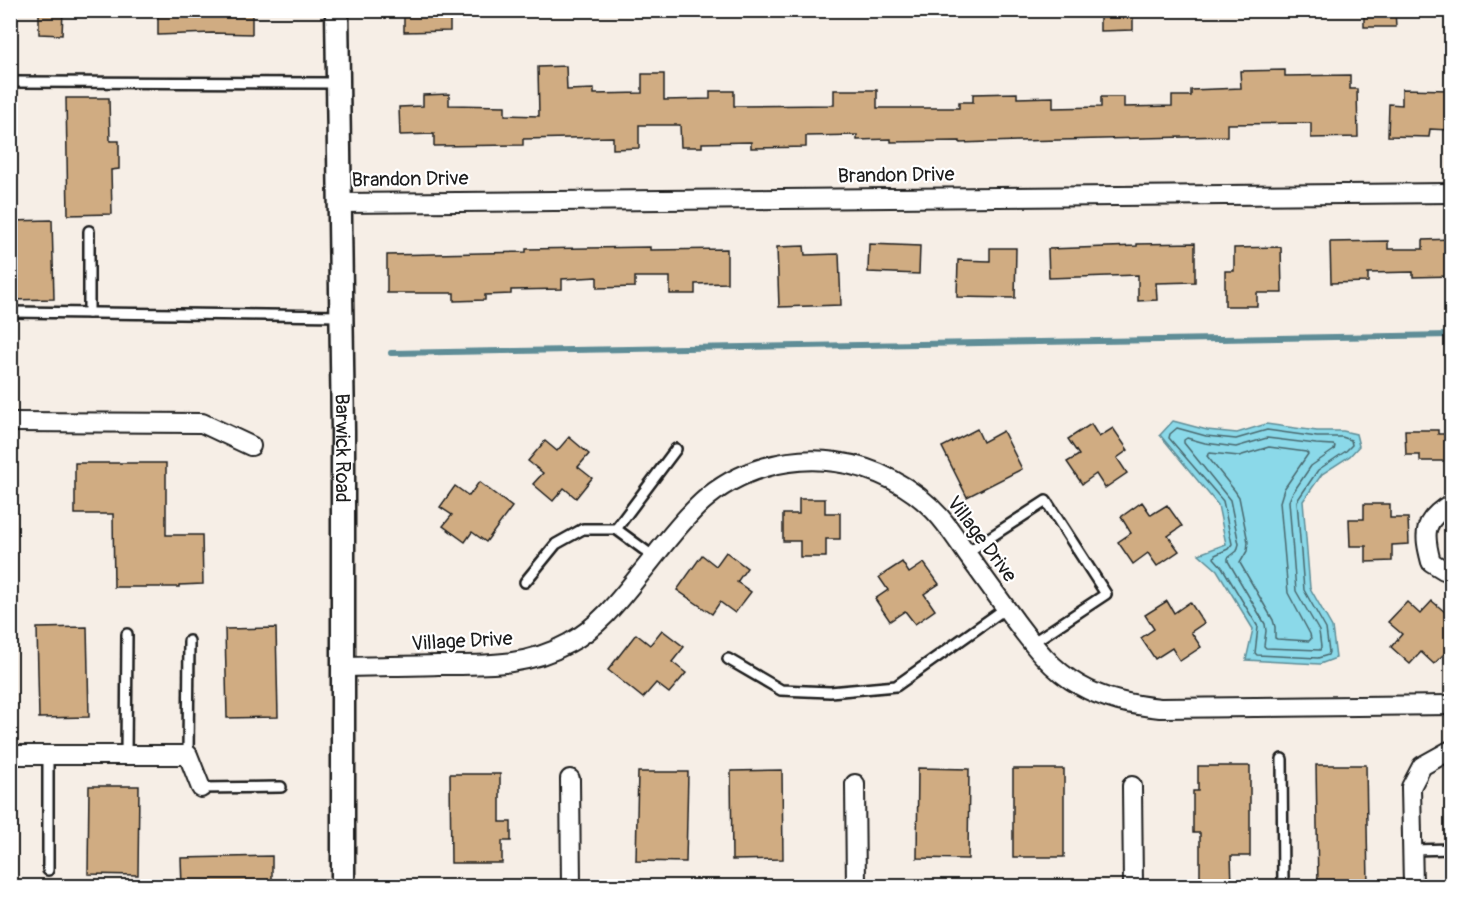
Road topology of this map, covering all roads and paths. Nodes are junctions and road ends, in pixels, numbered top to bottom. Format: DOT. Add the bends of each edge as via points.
graph roads {
  1 [pos="337,10"];
  2 [pos="10,82"];
  3 [pos="339,83"];
  4 [pos="1452,192"];
  5 [pos="340,203"];
  6 [pos="90,231"];
  7 [pos="10,312"];
  8 [pos="88,313"];
  9 [pos="341,316"];
  10 [pos="10,422"];
  11 [pos="250,446"];
  12 [pos="676,449"];
  13 [pos="1452,503"];
  14 [pos="616,529"];
  15 [pos="966,553"];
  16 [pos="654,557"];
  17 [pos="1452,570"];
  18 [pos="525,582"];
  19 [pos="1006,608"];
  20 [pos="127,634"];
  21 [pos="189,641"];
  22 [pos="1032,643"];
  23 [pos="728,659"];
  24 [pos="343,666"];
  25 [pos="1452,705"];
  26 [pos="1452,751"];
  27 [pos="10,754"];
  28 [pos="48,755"];
  29 [pos="126,755"];
  30 [pos="188,755"];
  31 [pos="1282,759"];
  32 [pos="570,779"];
  33 [pos="855,784"];
  34 [pos="1132,786"];
  35 [pos="280,787"];
  36 [pos="201,788"];
  37 [pos="1413,849"];
  38 [pos="1452,849"];
  39 [pos="48,870"];
  40 [pos="343,886"];
  41 [pos="571,886"];
  42 [pos="856,886"];
  43 [pos="1133,886"];
  44 [pos="1282,886"];
  45 [pos="1413,886"];
  1 -- 3 [label="street, Barwick Road"];
  2 -- 3 [label="lane"];
  3 -- 5 [label="street, Barwick Road"];
  4 -- 5 [label="street, Brandon Drive"];
  5 -- 9 [label="street, Barwick Road"];
  6 -- 8 [label="lane"];
  7 -- 8 [label="lane"];
  8 -- 9 [label="lane"];
  9 -- 24 [label="street, Barwick Road"];
  10 -- 11 [label="street" via="202,423"];
  12 -- 14 [label="lane"];
  13 -- 17 [label="street" via="1436,512 1427,525 1426,543 1431,562"];
  14 -- 16 [label="lane"];
  14 -- 18 [label="lane" via="583,529 556,544"];
  15 -- 16 [label="street, Village Drive" via="940,517 896,482 856,465 807,460 751,472 726,484 682,523"];
  15 -- 19 [label="street, Village Drive"];
  15 -- 22 [label="lane" via="1046,501 1106,594"];
  16 -- 24 [label="street, Village Drive" via="593,627 544,655 488,665"];
  19 -- 22 [label="street, Village Drive"];
  19 -- 23 [label="lane" via="896,686 830,692 781,690"];
  20 -- 29 [label="lane"];
  21 -- 30 [label="lane"];
  22 -- 25 [label="street, Village Drive" via="1056,669 1079,685 1132,705"];
  24 -- 40 [label="street, Barwick Road"];
  26 -- 37 [label="street" via="1422,766 1412,788"];
  27 -- 28 [label="street"];
  28 -- 29 [label="street"];
  28 -- 39 [label="lane"];
  29 -- 30 [label="street"];
  30 -- 36 [label="street"];
  31 -- 44 [label="lane"];
  32 -- 41 [label="street"];
  33 -- 42 [label="street"];
  34 -- 43 [label="street"];
  35 -- 36 [label="lane"];
  37 -- 38 [label="lane"];
  37 -- 45 [label="street"];
}
